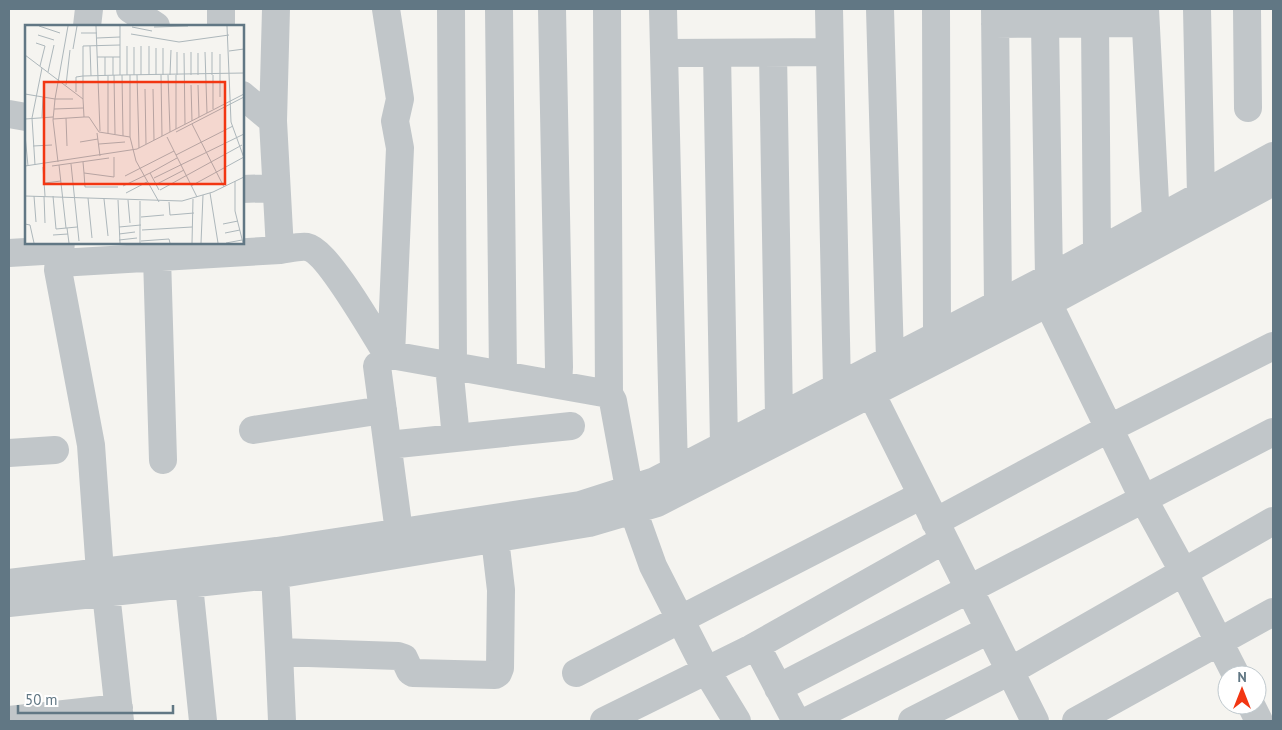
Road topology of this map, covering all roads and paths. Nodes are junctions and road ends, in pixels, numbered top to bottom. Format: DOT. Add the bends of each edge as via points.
graph roads {
  1 [pos="89,9"];
  2 [pos="130,9"];
  3 [pos="158,9"];
  4 [pos="221,9"];
  5 [pos="276,9"];
  6 [pos="386,9"];
  7 [pos="451,9"];
  8 [pos="499,9"];
  9 [pos="552,9"];
  10 [pos="607,9"];
  11 [pos="662,9"];
  12 [pos="828,9"];
  13 [pos="880,9"];
  14 [pos="936,9"];
  15 [pos="1197,9"];
  16 [pos="1247,9"];
  17 [pos="995,16"];
  18 [pos="1145,16"];
  19 [pos="1095,23"];
  20 [pos="1045,24"];
  21 [pos="87,25"];
  22 [pos="154,25"];
  23 [pos="156,25"];
  24 [pos="221,25"];
  25 [pos="829,52"];
  26 [pos="664,53"];
  27 [pos="717,53"];
  28 [pos="773,53"];
  29 [pos="244,97"];
  30 [pos="1248,108"];
  31 [pos="9,114"];
  32 [pos="25,117"];
  33 [pos="273,121"];
  34 [pos="1273,156"];
  35 [pos="1273,182"];
  36 [pos="276,188"];
  37 [pos="244,189"];
  38 [pos="1201,196"];
  39 [pos="1156,221"];
  40 [pos="280,250"];
  41 [pos="60,252"];
  42 [pos="1097,252"];
  43 [pos="9,253"];
  44 [pos="157,257"];
  45 [pos="1048,290"];
  46 [pos="998,304"];
  47 [pos="937,335"];
  48 [pos="1273,346"];
  49 [pos="384,360"];
  50 [pos="890,360"];
  51 [pos="452,371"];
  52 [pos="503,375"];
  53 [pos="558,385"];
  54 [pos="837,387"];
  55 [pos="871,393"];
  56 [pos="608,394"];
  57 [pos="383,410"];
  58 [pos="779,417"];
  59 [pos="571,426"];
  60 [pos="1108,429"];
  61 [pos="252,430"];
  62 [pos="1273,432"];
  63 [pos="456,438"];
  64 [pos="388,445"];
  65 [pos="724,445"];
  66 [pos="55,450"];
  67 [pos="9,454"];
  68 [pos="163,460"];
  69 [pos="674,471"];
  70 [pos="922,495"];
  71 [pos="631,500"];
  72 [pos="1144,500"];
  73 [pos="1273,521"];
  74 [pos="940,531"];
  75 [pos="398,532"];
  76 [pos="495,539"];
  77 [pos="1183,571"];
  78 [pos="276,574"];
  79 [pos="103,582"];
  80 [pos="9,583"];
  81 [pos="188,584"];
  82 [pos="969,590"];
  83 [pos="9,603"];
  84 [pos="1273,612"];
  85 [pos="680,618"];
  86 [pos="989,630"];
  87 [pos="1219,642"];
  88 [pos="752,648"];
  89 [pos="279,652"];
  90 [pos="1231,665"];
  91 [pos="706,670"];
  92 [pos="1010,671"];
  93 [pos="576,673"];
  94 [pos="778,688"];
  95 [pos="120,715"];
  96 [pos="726,718"];
  97 [pos="9,720"];
  98 [pos="204,721"];
  99 [pos="282,721"];
  100 [pos="604,721"];
  101 [pos="796,721"];
  102 [pos="807,721"];
  103 [pos="912,721"];
  104 [pos="1035,721"];
  105 [pos="1076,721"];
  1 -- 21 [label="street"];
  2 -- 22 [label="street"];
  3 -- 23 [label="street"];
  4 -- 24 [label="street"];
  5 -- 33 [label="street"];
  6 -- 49 [label="street" via="400,99 395,121 400,148"];
  7 -- 51 [label="street"];
  8 -- 52 [label="street"];
  9 -- 53 [label="street"];
  10 -- 56 [label="street"];
  11 -- 26 [label="street"];
  12 -- 25 [label="street"];
  13 -- 50 [label="street"];
  14 -- 47 [label="street"];
  15 -- 38 [label="street"];
  16 -- 30 [label="street"];
  17 -- 20 [label="street"];
  17 -- 46 [label="street"];
  18 -- 19 [label="street"];
  18 -- 39 [label="street"];
  19 -- 20 [label="street"];
  19 -- 42 [label="street"];
  20 -- 45 [label="street"];
  25 -- 28 [label="street"];
  25 -- 54 [label="street"];
  26 -- 27 [label="street"];
  26 -- 69 [label="street"];
  27 -- 28 [label="street"];
  27 -- 65 [label="street"];
  28 -- 58 [label="street"];
  29 -- 33 [label="street"];
  31 -- 32 [label="street"];
  33 -- 36 [label="street"];
  34 -- 38 [label="street"];
  35 -- 45 [label="street"];
  36 -- 37 [label="street"];
  36 -- 40 [label="street"];
  38 -- 39 [label="street"];
  39 -- 42 [label="street"];
  40 -- 44 [label="street"];
  40 -- 49 [label="street" via="307,247 316,252 332,269 384,350"];
  41 -- 43 [label="street"];
  41 -- 44 [label="street"];
  41 -- 79 [label="street" via="58,270 91,445"];
  42 -- 45 [label="street"];
  44 -- 68 [label="street"];
  45 -- 46 [label="street"];
  45 -- 55 [label="street"];
  45 -- 60 [label="street"];
  46 -- 47 [label="street"];
  47 -- 50 [label="street"];
  48 -- 60 [label="street"];
  49 -- 51 [label="street"];
  49 -- 57 [label="street"];
  50 -- 54 [label="street"];
  51 -- 52 [label="street"];
  51 -- 63 [label="street"];
  52 -- 53 [label="street"];
  53 -- 56 [label="street"];
  54 -- 58 [label="street"];
  55 -- 70 [label="street"];
  55 -- 71 [label="street" via="657,503"];
  56 -- 71 [label="street" via="615,407"];
  57 -- 61 [label="street"];
  57 -- 64 [label="street"];
  58 -- 65 [label="street"];
  59 -- 63 [label="street"];
  60 -- 72 [label="street"];
  60 -- 74 [label="street"];
  62 -- 72 [label="street"];
  63 -- 64 [label="street"];
  64 -- 75 [label="street"];
  65 -- 69 [label="street"];
  66 -- 67 [label="street"];
  69 -- 71 [label="street"];
  70 -- 74 [label="street"];
  70 -- 85 [label="street"];
  71 -- 75 [label="street"];
  71 -- 76 [label="street" via="589,523"];
  71 -- 85 [label="street" via="653,566"];
  72 -- 77 [label="street"];
  72 -- 82 [label="street"];
  73 -- 77 [label="street"];
  74 -- 82 [label="street"];
  74 -- 88 [label="street"];
  75 -- 79 [label="street"];
  76 -- 78 [label="street"];
  76 -- 89 [label="street" via="501,590 500,668 495,675 414,673 404,658 398,656"];
  77 -- 87 [label="street"];
  77 -- 92 [label="street"];
  78 -- 81 [label="street"];
  78 -- 89 [label="street"];
  79 -- 80 [label="street"];
  79 -- 81 [label="street"];
  79 -- 83 [label="street"];
  79 -- 95 [label="street"];
  81 -- 98 [label="street"];
  82 -- 86 [label="street"];
  82 -- 94 [label="street"];
  84 -- 87 [label="street"];
  85 -- 91 [label="street"];
  85 -- 93 [label="street"];
  86 -- 92 [label="street"];
  86 -- 102 [label="street"];
  87 -- 90 [label="street"];
  87 -- 105 [label="street"];
  88 -- 91 [label="street"];
  88 -- 94 [label="street" via="759,651"];
  89 -- 99 [label="street"];
  91 -- 96 [label="street"];
  91 -- 100 [label="street"];
  92 -- 103 [label="street"];
  92 -- 104 [label="street"];
  94 -- 101 [label="street"];
  95 -- 97 [label="street"];
}
